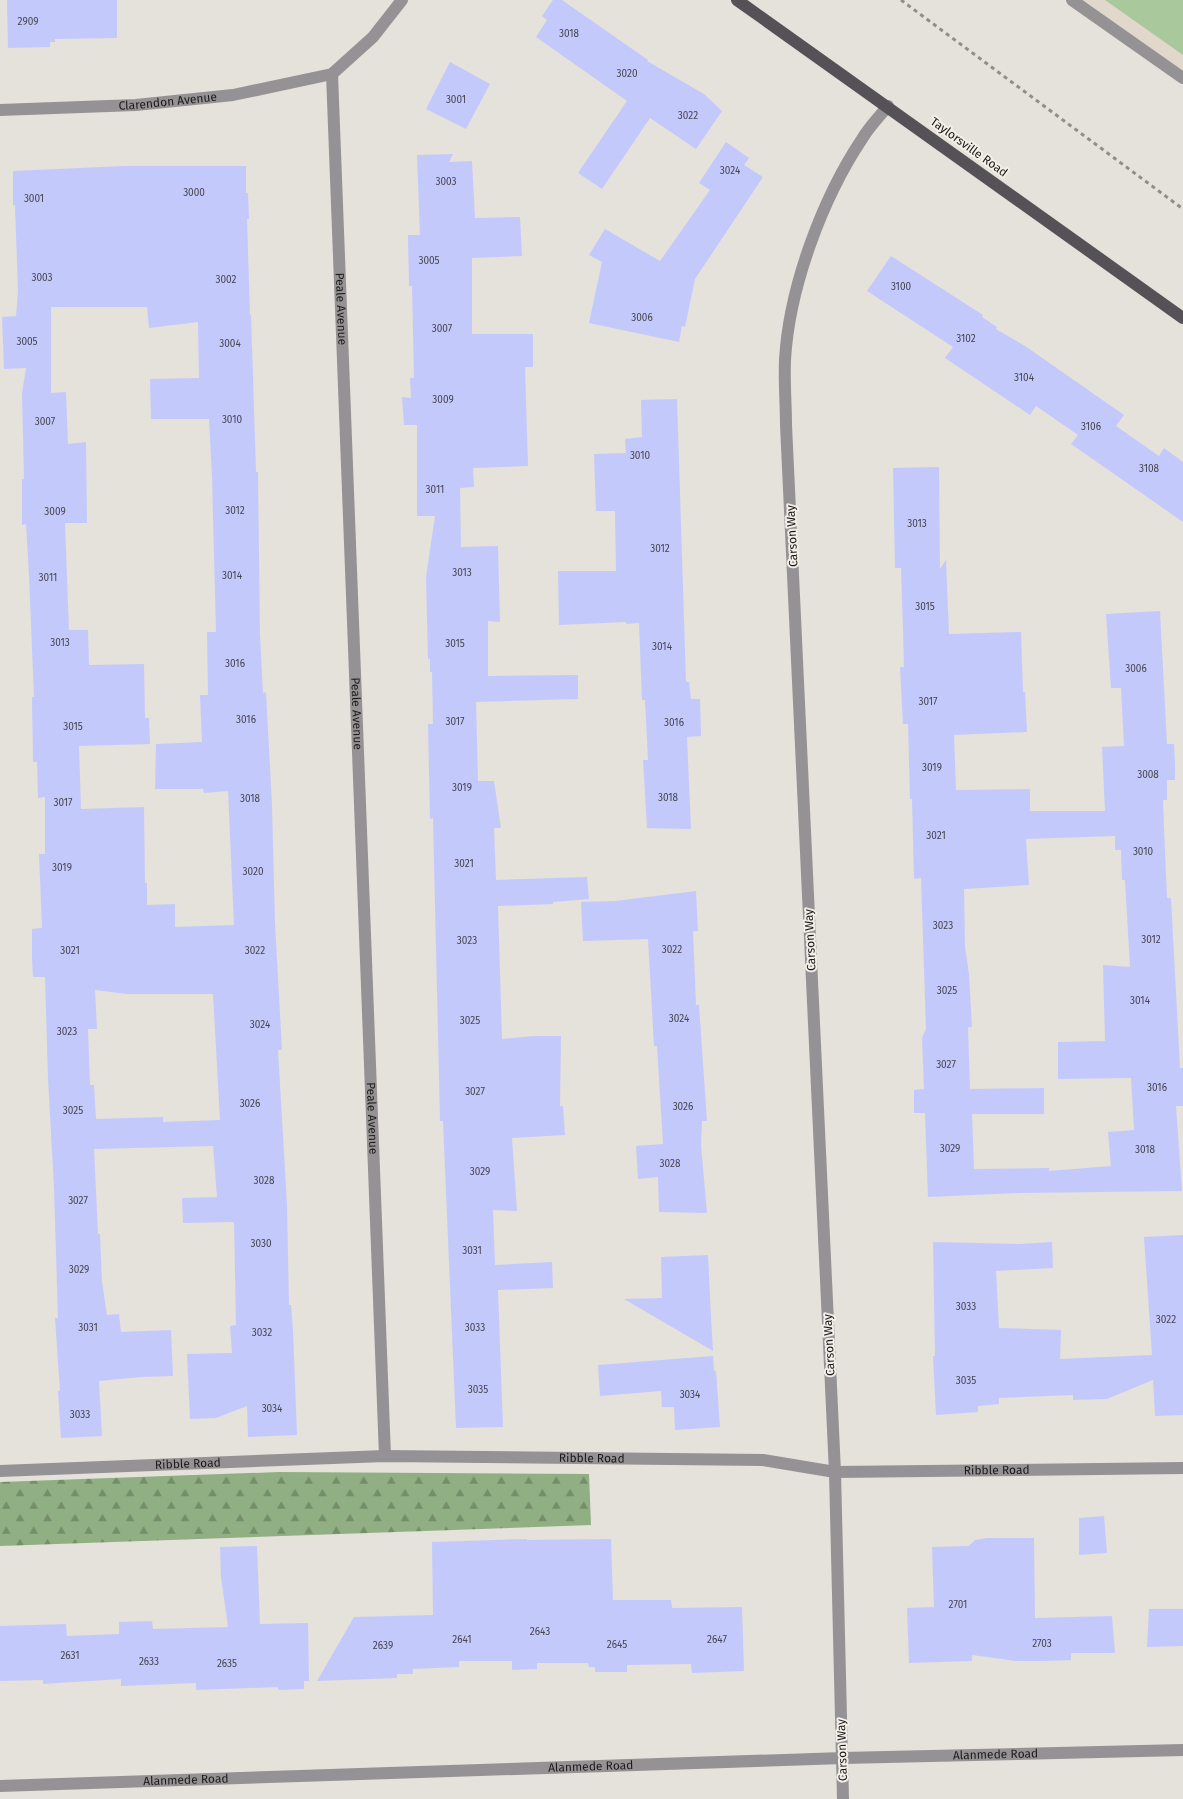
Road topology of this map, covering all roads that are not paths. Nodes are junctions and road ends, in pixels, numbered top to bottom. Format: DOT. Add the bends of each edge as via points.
graph roads {
  1 [pos="402,0"];
  2 [pos="737,0"];
  3 [pos="1072,0"];
  4 [pos="332,74"];
  5 [pos="1183,78"];
  6 [pos="888,106"];
  7 [pos="0,110"];
  8 [pos="1183,318"];
  9 [pos="385,1456"];
  10 [pos="1183,1468"];
  11 [pos="0,1471"];
  12 [pos="835,1472"];
  13 [pos="1183,1750"];
  14 [pos="843,1758"];
  15 [pos="0,1786"];
  16 [pos="843,1799"];
  1 -- 4 [label="street" via="373,37"];
  2 -- 6 [label="main road, Taylorsville Road"];
  3 -- 5 [label="street"];
  4 -- 7 [label="street, Clarendon Avenue" via="233,95 136,105"];
  4 -- 9 [label="street, Peale Avenue"];
  6 -- 8 [label="main road, Taylorsville Road"];
  6 -- 12 [label="street, Carson Way" via="862,138 812,238 793,305 785,360"];
  9 -- 11 [label="street, Ribble Road"];
  9 -- 12 [label="street, Ribble Road" via="762,1460"];
  10 -- 12 [label="street, Ribble Road"];
  12 -- 14 [label="street, Carson Way"];
  13 -- 14 [label="street, Alanmede Road"];
  14 -- 15 [label="street, Alanmede Road"];
  14 -- 16 [label="street, Carson Way"];
}
